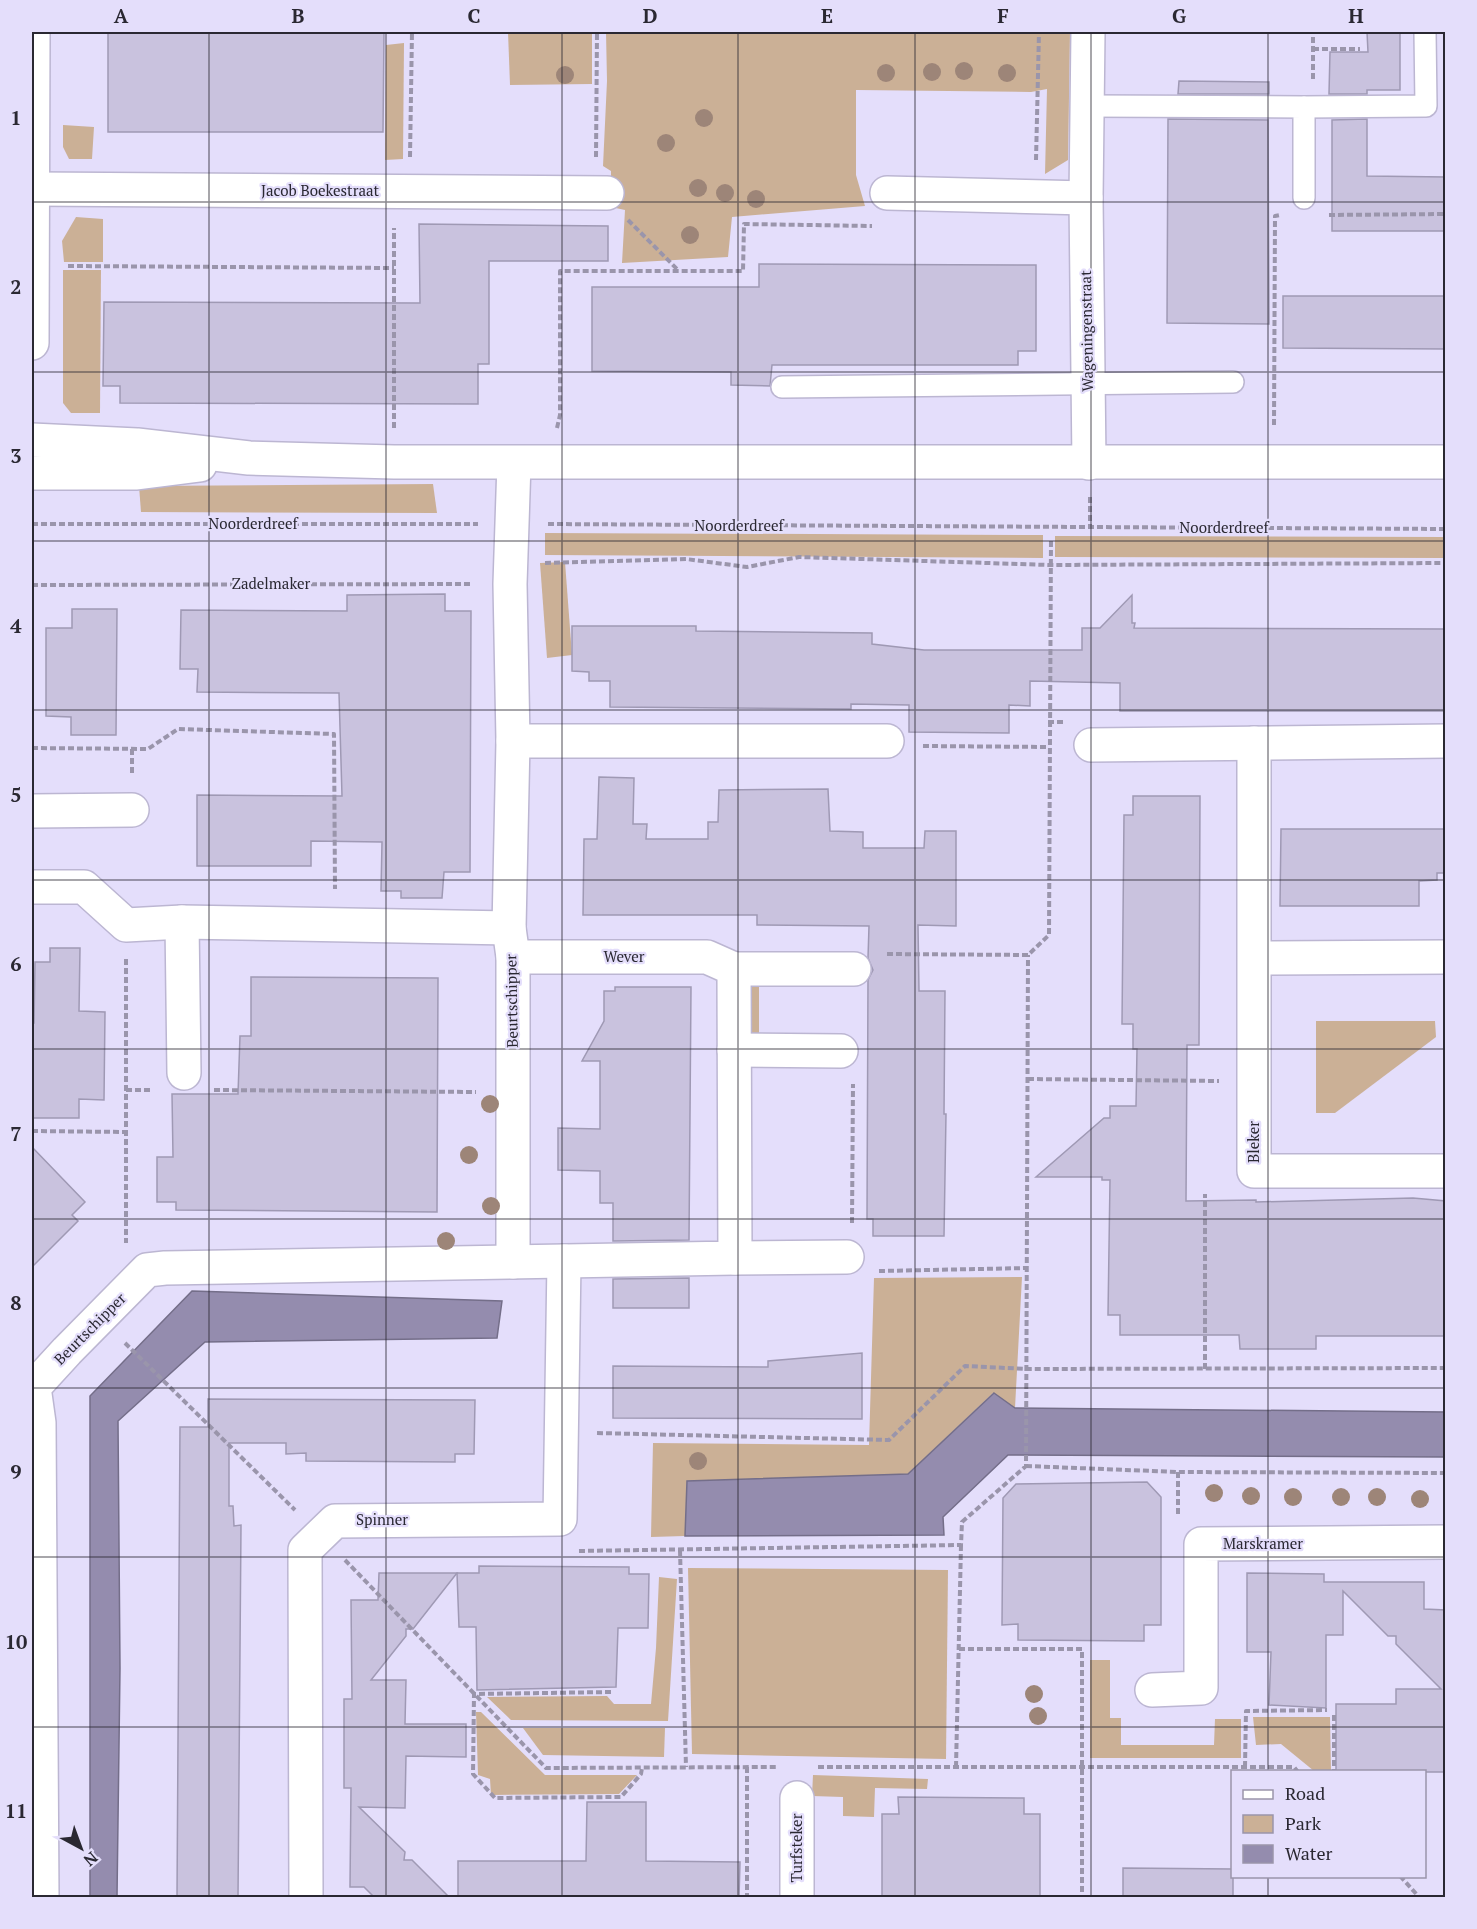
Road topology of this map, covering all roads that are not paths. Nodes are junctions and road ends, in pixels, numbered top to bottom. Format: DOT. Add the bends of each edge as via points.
graph roads {
  1 [pos="33,32"];
  2 [pos="1088,32"];
  3 [pos="1425,32"];
  4 [pos="1087,106"];
  5 [pos="1309,107"];
  6 [pos="32,189"];
  7 [pos="601,193"];
  8 [pos="887,193"];
  9 [pos="1086,198"];
  10 [pos="1304,198"];
  11 [pos="32,266"];
  12 [pos="32,343"];
  13 [pos="1233,382"];
  14 [pos="1088,384"];
  15 [pos="782,387"];
  16 [pos="32,440"];
  17 [pos="249,458"];
  18 [pos="1446,462"];
  19 [pos="513,463"];
  20 [pos="1089,463"];
  21 [pos="32,473"];
  22 [pos="513,741"];
  23 [pos="887,741"];
  24 [pos="1446,741"];
  25 [pos="1254,743"];
  26 [pos="1091,745"];
  27 [pos="132,810"];
  28 [pos="32,811"];
  29 [pos="32,886"];
  30 [pos="182,922"];
  31 [pos="511,942"];
  32 [pos="1446,957"];
  33 [pos="1255,958"];
  34 [pos="734,969"];
  35 [pos="854,969"];
  36 [pos="734,1050"];
  37 [pos="847,1062"];
  38 [pos="185,1084"];
  39 [pos="1446,1171"];
  40 [pos="735,1258"];
  41 [pos="850,1258"];
  42 [pos="564,1261"];
  43 [pos="513,1262"];
  44 [pos="33,1387"];
  45 [pos="1446,1542"];
  46 [pos="1152,1690"];
  47 [pos="797,1798"];
  48 [pos="42,1898"];
  49 [pos="306,1898"];
  50 [pos="797,1898"];
  1 -- 6 [label="street"];
  2 -- 4 [label="street, Wageningenstraat"];
  3 -- 5 [label="lane" via="1426,106"];
  4 -- 5 [label="lane"];
  4 -- 9 [label="street, Wageningenstraat"];
  5 -- 10 [label="lane"];
  6 -- 7 [label="street, Jacob Boekestraat"];
  6 -- 11 [label="street"];
  8 -- 9 [label="street"];
  9 -- 14 [label="street, Wageningenstraat"];
  11 -- 12 [label="street"];
  13 -- 14 [label="lane"];
  14 -- 15 [label="lane"];
  14 -- 20 [label="street, Wageningenstraat"];
  16 -- 17 [label="street" via="137,445"];
  17 -- 19 [label="street"];
  17 -- 21 [label="street" via="137,473"];
  18 -- 20 [label="street"];
  19 -- 20 [label="street"];
  19 -- 22 [label="street, Beurtschipper"];
  22 -- 23 [label="street"];
  22 -- 31 [label="street, Beurtschipper"];
  24 -- 25 [label="street"];
  25 -- 26 [label="street"];
  25 -- 33 [label="street, Bleker"];
  27 -- 28 [label="street"];
  29 -- 30 [label="street" via="84,887 126,925"];
  30 -- 31 [label="street" via="335,925"];
  30 -- 38 [label="street"];
  31 -- 34 [label="street, Wever" via="707,957"];
  31 -- 43 [label="street, Beurtschipper"];
  32 -- 33 [label="street"];
  33 -- 39 [label="street, Bleker" via="1254,1171"];
  34 -- 35 [label="street, Wever"];
  34 -- 36 [label="street"];
  36 -- 37 [label="street"];
  36 -- 40 [label="street"];
  40 -- 41 [label="street"];
  40 -- 42 [label="street"];
  42 -- 43 [label="street"];
  42 -- 49 [label="street, Spinner" via="560,1519 335,1521 305,1550"];
  43 -- 44 [label="street, Beurtschipper" via="147,1270"];
  44 -- 48 [label="street, Beurtschipper" via="39,1423"];
  45 -- 46 [label="street, Marskramer" via="1201,1544 1201,1688"];
  47 -- 50 [label="street, Turfsteker"];
}
